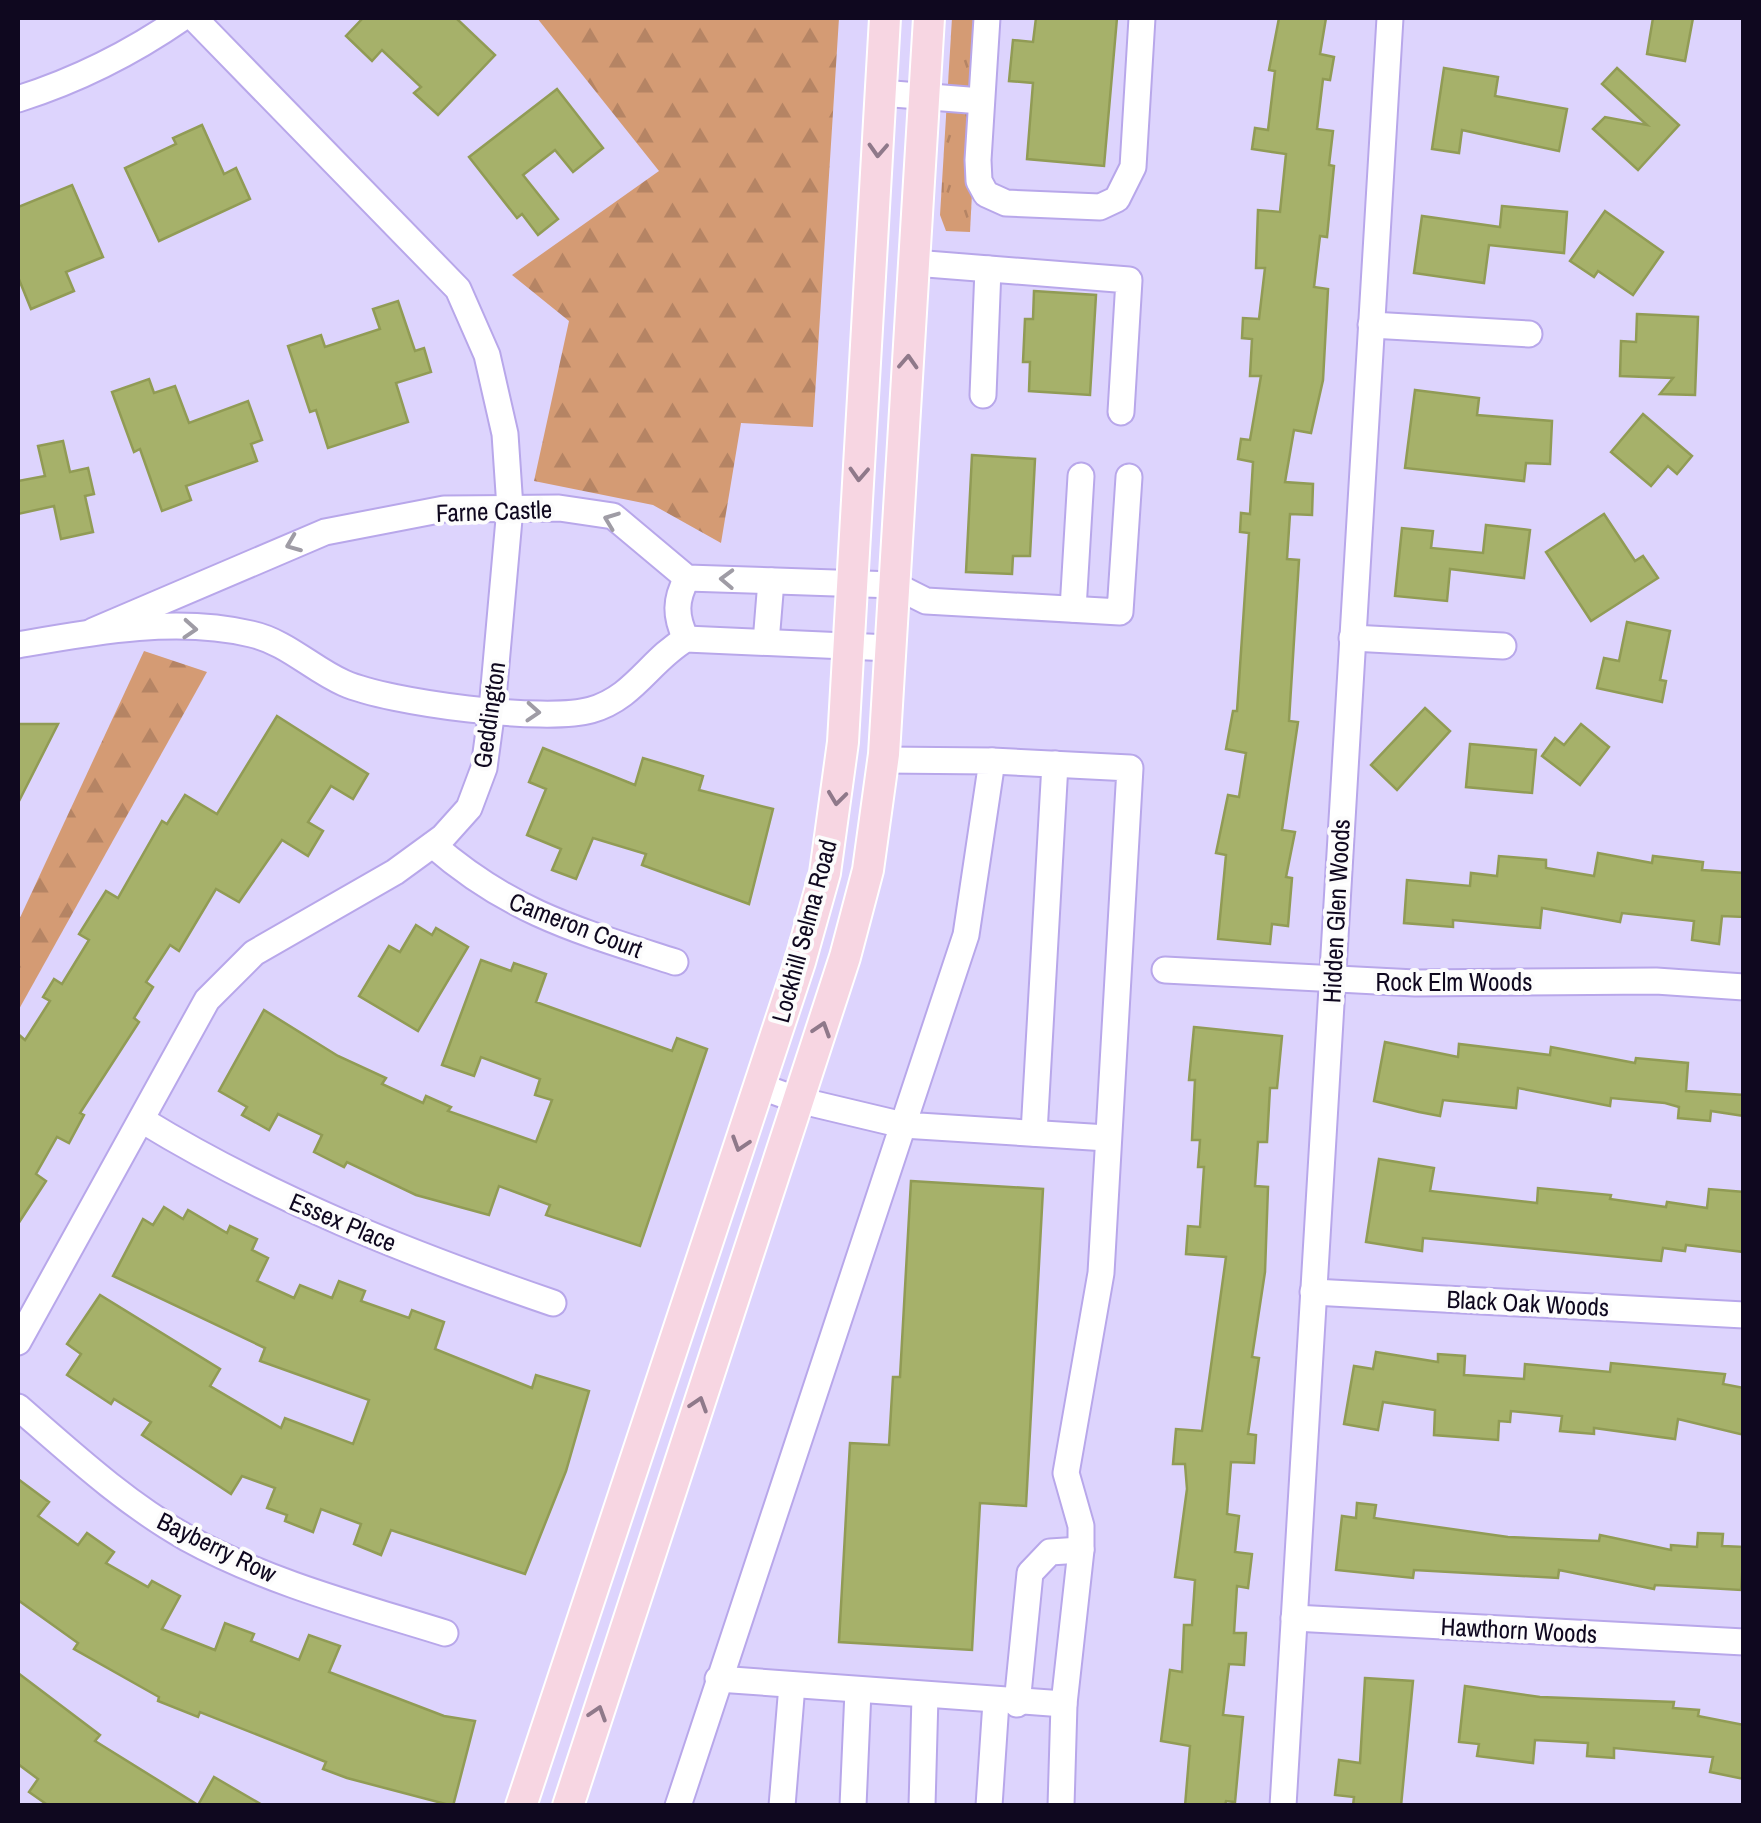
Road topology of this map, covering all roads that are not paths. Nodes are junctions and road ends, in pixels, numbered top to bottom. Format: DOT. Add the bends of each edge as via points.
graph roads {
  1 [pos="182,18"];
  2 [pos="194,18"];
  3 [pos="885,18"];
  4 [pos="929,18"];
  5 [pos="986,18"];
  6 [pos="1142,18"];
  7 [pos="1390,18"];
  8 [pos="881,93"];
  9 [pos="924,95"];
  10 [pos="18,99"];
  11 [pos="982,101"];
  12 [pos="914,263"];
  13 [pos="988,268"];
  14 [pos="1371,324"];
  15 [pos="1528,334"];
  16 [pos="983,394"];
  17 [pos="1120,412"];
  18 [pos="1081,476"];
  19 [pos="1129,476"];
  20 [pos="510,508"];
  21 [pos="688,578"];
  22 [pos="772,581"];
  23 [pos="852,585"];
  24 [pos="894,585"];
  25 [pos="1073,609"];
  26 [pos="92,632"];
  27 [pos="1352,638"];
  28 [pos="686,639"];
  29 [pos="766,642"];
  30 [pos="18,646"];
  31 [pos="1503,646"];
  32 [pos="849,647"];
  33 [pos="890,648"];
  34 [pos="492,709"];
  35 [pos="883,760"];
  36 [pos="992,761"];
  37 [pos="1055,764"];
  38 [pos="432,845"];
  39 [pos="675,962"];
  40 [pos="1165,970"];
  41 [pos="1332,980"];
  42 [pos="1744,987"];
  43 [pos="759,1086"];
  44 [pos="798,1100"];
  45 [pos="142,1120"];
  46 [pos="903,1125"];
  47 [pos="1034,1134"];
  48 [pos="1107,1138"];
  49 [pos="1313,1292"];
  50 [pos="553,1303"];
  51 [pos="1744,1315"];
  52 [pos="18,1342"];
  53 [pos="18,1408"];
  54 [pos="1081,1550"];
  55 [pos="1294,1618"];
  56 [pos="445,1633"];
  57 [pos="1744,1642"];
  58 [pos="718,1679"];
  59 [pos="792,1686"];
  60 [pos="858,1690"];
  61 [pos="925,1696"];
  62 [pos="1006,1703"];
  63 [pos="1064,1704"];
  64 [pos="521,1806"];
  65 [pos="568,1806"];
  66 [pos="678,1806"];
  67 [pos="782,1806"];
  68 [pos="853,1806"];
  69 [pos="922,1806"];
  70 [pos="989,1806"];
  71 [pos="1061,1806"];
  72 [pos="1283,1806"];
  1 -- 10 [label="street" via="132,53"];
  2 -- 20 [label="street, Geddington" via="458,288 490,371 505,434"];
  3 -- 8 [label="main road, Lockhill Selma Road"];
  4 -- 9 [label="main road, Lockhill Selma Road"];
  5 -- 11 [label="street"];
  6 -- 11 [label="street" via="1133,166 1117,199 1100,207 1006,203 986,194 978,181"];
  7 -- 14 [label="street, Hidden Glen Woods"];
  8 -- 9 [label="street"];
  8 -- 23 [label="main road, Lockhill Selma Road, one-way"];
  9 -- 11 [label="street"];
  9 -- 12 [label="main road, Lockhill Selma Road"];
  12 -- 13 [label="street"];
  24 -- 12 [label="main road, Lockhill Selma Road, one-way"];
  13 -- 16 [label="street"];
  13 -- 17 [label="street" via="1129,280"];
  14 -- 15 [label="street"];
  14 -- 27 [label="street, Hidden Glen Woods"];
  18 -- 25 [label="street"];
  19 -- 25 [label="street" via="1120,612"];
  21 -- 20 [label="street, Farne Castle, one-way" via="613,516"];
  20 -- 26 [label="street, Farne Castle, one-way" via="444,508 324,532"];
  20 -- 34 [label="street, Geddington"];
  22 -- 21 [label="street, one-way"];
  21 -- 28 [label="street" via="678,594 677,619"];
  22 -- 23 [label="street"];
  22 -- 29 [label="street"];
  23 -- 24 [label="street"];
  23 -- 32 [label="main road, Lockhill Selma Road"];
  24 -- 25 [label="street" via="926,601"];
  24 -- 33 [label="main road, Lockhill Selma Road"];
  26 -- 30 [label="street, Farne Castle"];
  26 -- 34 [label="street, Farne Castle, one-way" via="179,627 252,634 302,655 343,683 400,700"];
  27 -- 31 [label="street"];
  27 -- 41 [label="street, Hidden Glen Woods"];
  28 -- 29 [label="street"];
  34 -- 28 [label="street, Farne Castle, one-way" via="588,712 622,699"];
  29 -- 32 [label="street"];
  32 -- 33 [label="street"];
  32 -- 43 [label="main road, Lockhill Selma Road, one-way" via="825,873"];
  33 -- 35 [label="main road, Lockhill Selma Road"];
  34 -- 38 [label="street, Geddington" via="484,768 469,808"];
  35 -- 36 [label="street"];
  44 -- 35 [label="main road, Lockhill Selma Road, one-way" via="868,870"];
  36 -- 37 [label="street"];
  36 -- 46 [label="street" via="966,935"];
  37 -- 47 [label="street"];
  37 -- 48 [label="street" via="1130,768"];
  38 -- 39 [label="street, Cameron Court" via="512,904"];
  38 -- 45 [label="street, Geddington" via="254,952 207,1000"];
  40 -- 41 [label="street, Rock Elm Woods"];
  41 -- 42 [label="street, Rock Elm Woods"];
  41 -- 49 [label="street, Hidden Glen Woods"];
  43 -- 44 [label="street"];
  43 -- 64 [label="main road, Lockhill Selma Road, one-way"];
  44 -- 46 [label="street"];
  65 -- 44 [label="main road, Lockhill Selma Road, one-way"];
  45 -- 50 [label="street, Essex Place" via="282,1196"];
  45 -- 52 [label="street, Geddington"];
  46 -- 47 [label="street"];
  46 -- 58 [label="street"];
  47 -- 48 [label="street"];
  48 -- 54 [label="street" via="1101,1273 1066,1473"];
  49 -- 51 [label="street, Black Oak Woods"];
  49 -- 55 [label="street, Hidden Glen Woods"];
  53 -- 56 [label="street, Bayberry Row" via="117,1492 186,1537 311,1591"];
  54 -- 62 [label="street" via="1050,1552 1030,1573"];
  54 -- 63 [label="street"];
  55 -- 57 [label="street, Hawthorn Woods"];
  55 -- 72 [label="street, Hidden Glen Woods"];
  58 -- 59 [label="street"];
  58 -- 66 [label="street"];
  59 -- 60 [label="street"];
  59 -- 67 [label="street"];
  60 -- 61 [label="street"];
  60 -- 68 [label="street"];
  61 -- 62 [label="street"];
  61 -- 69 [label="street"];
  62 -- 63 [label="street"];
  62 -- 70 [label="street"];
  63 -- 71 [label="street"];
}
